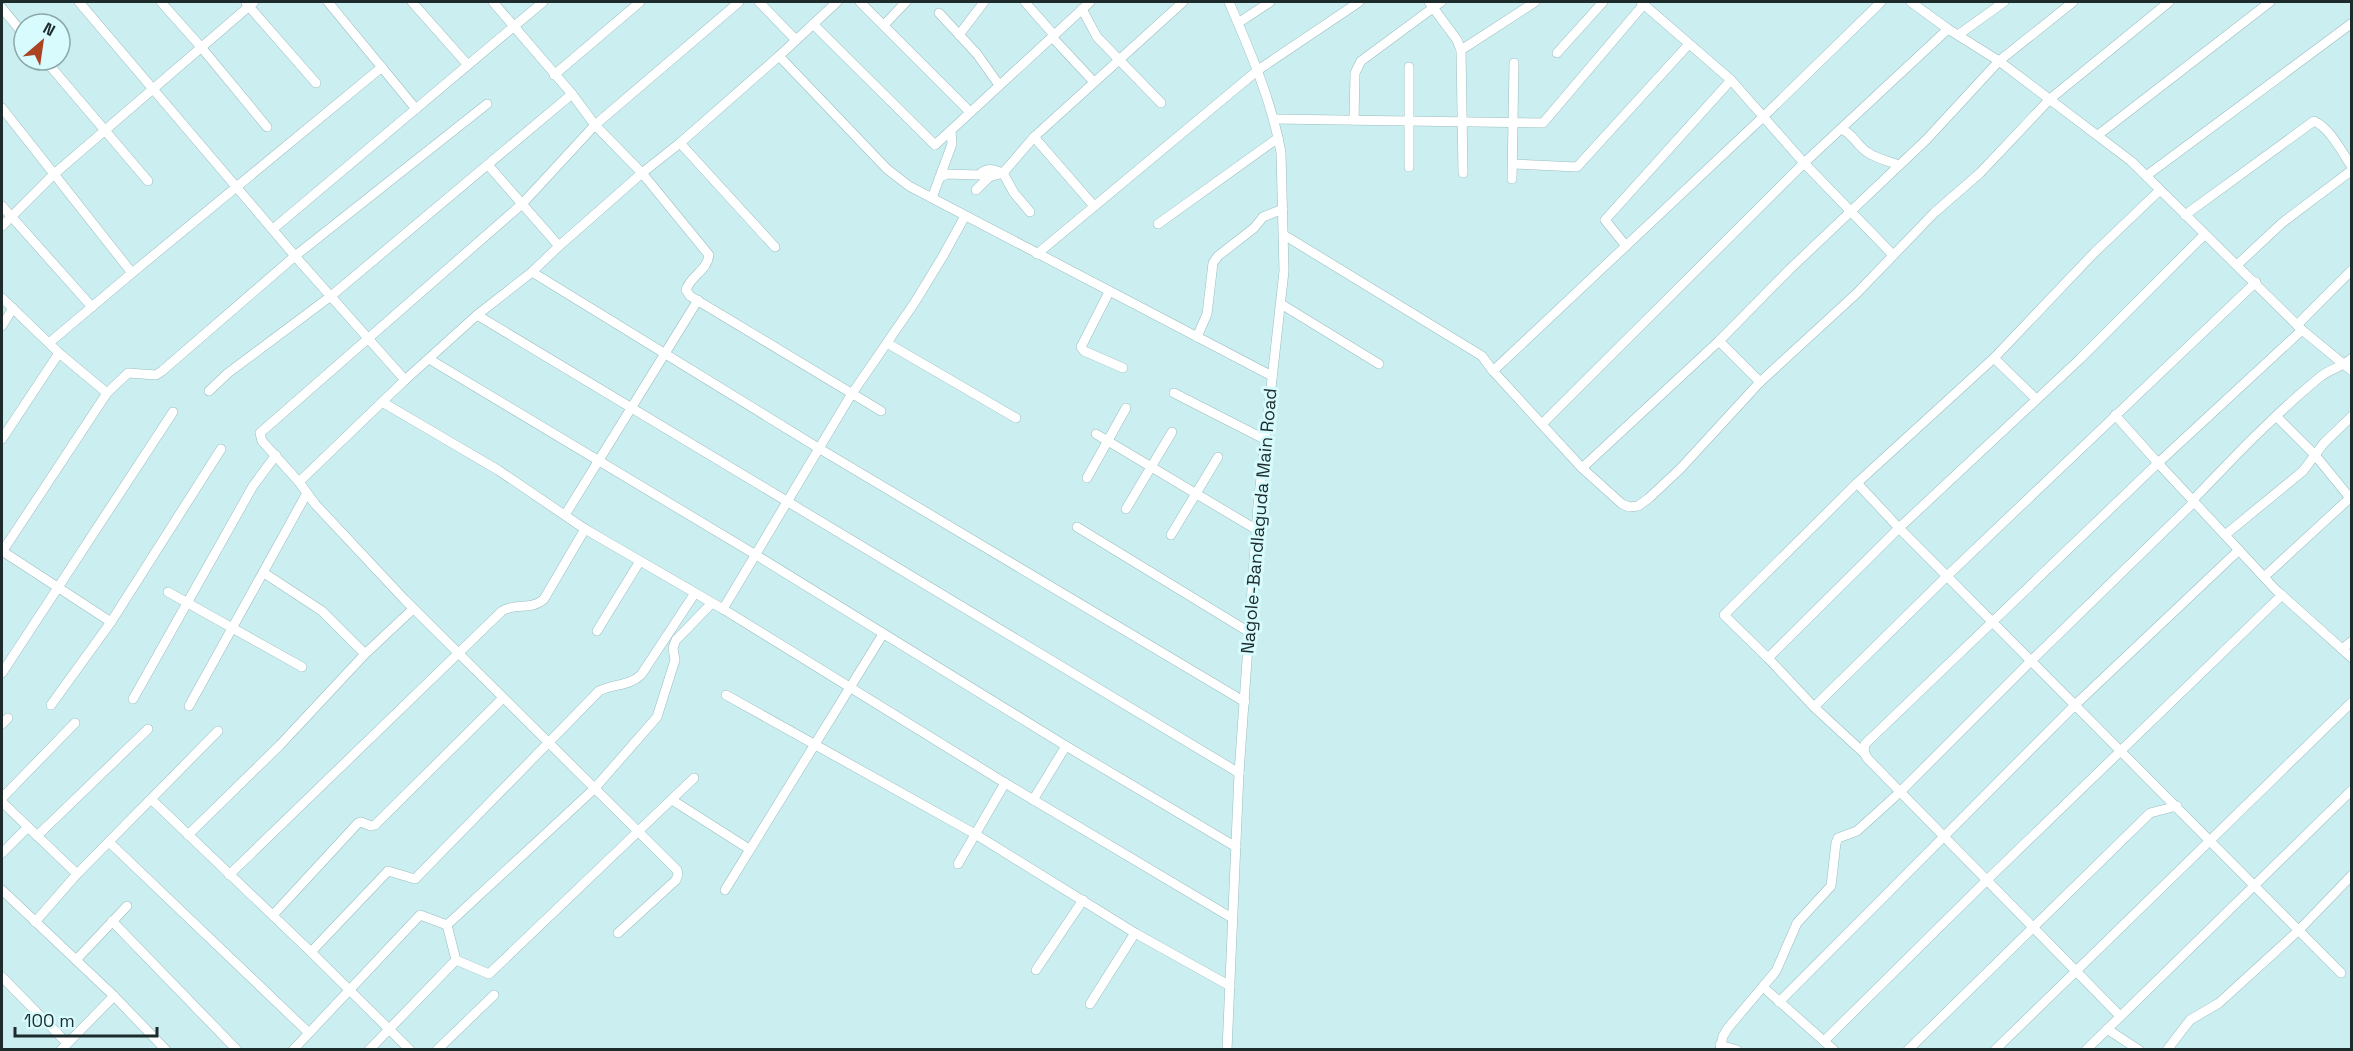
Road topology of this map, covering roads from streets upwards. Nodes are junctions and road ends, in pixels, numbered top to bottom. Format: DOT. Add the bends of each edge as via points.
graph roads {
  1 [pos="79,2"];
  2 [pos="161,2"];
  3 [pos="328,2"];
  4 [pos="412,2"];
  5 [pos="493,2"];
  6 [pos="543,2"];
  7 [pos="640,2"];
  8 [pos="740,2"];
  9 [pos="759,2"];
  10 [pos="837,2"];
  11 [pos="860,2"];
  12 [pos="906,2"];
  13 [pos="984,2"];
  14 [pos="1025,2"];
  15 [pos="1090,2"];
  16 [pos="1183,2"];
  17 [pos="1229,2"];
  18 [pos="1270,2"];
  19 [pos="1359,2"];
  20 [pos="1535,2"];
  21 [pos="1604,2"];
  22 [pos="1881,2"];
  23 [pos="1911,2"];
  24 [pos="2004,2"];
  25 [pos="2073,2"];
  26 [pos="2169,2"];
  27 [pos="2270,2"];
  28 [pos="249,3"];
  29 [pos="1642,3"];
  30 [pos="1434,4"];
  31 [pos="2,8"];
  32 [pos="1082,9"];
  33 [pos="939,13"];
  34 [pos="12,20"];
  35 [pos="2352,22"];
  36 [pos="1238,23"];
  37 [pos="813,24"];
  38 [pos="884,26"];
  39 [pos="514,27"];
  40 [pos="1948,29"];
  41 [pos="959,35"];
  42 [pos="1958,35"];
  43 [pos="1053,36"];
  44 [pos="796,40"];
  45 [pos="1689,44"];
  46 [pos="201,47"];
  47 [pos="1461,50"];
  48 [pos="1557,53"];
  49 [pos="779,56"];
  50 [pos="1119,58"];
  51 [pos="1999,61"];
  52 [pos="1514,63"];
  53 [pos="467,64"];
  54 [pos="382,67"];
  55 [pos="1409,67"];
  56 [pos="1258,70"];
  57 [pos="55,72"];
  58 [pos="554,75"];
  59 [pos="1731,80"];
  60 [pos="1093,81"];
  61 [pos="316,83"];
  62 [pos="999,85"];
  63 [pos="153,89"];
  64 [pos="572,94"];
  65 [pos="2050,99"];
  66 [pos="1161,103"];
  67 [pos="487,104"];
  68 [pos="2,108"];
  69 [pos="416,109"];
  70 [pos="970,112"];
  71 [pos="1763,117"];
  72 [pos="1274,119"];
  73 [pos="1354,120"];
  74 [pos="1408,120"];
  75 [pos="1460,121"];
  76 [pos="1514,123"];
  77 [pos="595,125"];
  78 [pos="267,127"];
  79 [pos="1841,129"];
  80 [pos="104,131"];
  81 [pos="951,131"];
  82 [pos="2098,135"];
  83 [pos="1034,137"];
  84 [pos="1278,138"];
  85 [pos="680,143"];
  86 [pos="1804,163"];
  87 [pos="1513,164"];
  88 [pos="488,165"];
  89 [pos="1899,165"];
  90 [pos="1408,167"];
  91 [pos="2352,168"];
  92 [pos="1003,172"];
  93 [pos="642,173"];
  94 [pos="1463,173"];
  95 [pos="53,175"];
  96 [pos="2146,176"];
  97 [pos="940,177"];
  98 [pos="1512,179"];
  99 [pos="148,181"];
  100 [pos="237,187"];
  101 [pos="976,190"];
  102 [pos="2160,190"];
  103 [pos="932,198"];
  104 [pos="522,204"];
  105 [pos="2,206"];
  106 [pos="1094,206"];
  107 [pos="1283,209"];
  108 [pos="1851,211"];
  109 [pos="1030,212"];
  110 [pos="2185,215"];
  111 [pos="965,216"];
  112 [pos="11,217"];
  113 [pos="1158,224"];
  114 [pos="2,226"];
  115 [pos="273,229"];
  116 [pos="2205,234"];
  117 [pos="1284,235"];
  118 [pos="559,246"];
  119 [pos="1626,246"];
  120 [pos="775,247"];
  121 [pos="1037,254"];
  122 [pos="1892,254"];
  123 [pos="295,256"];
  124 [pos="2237,265"];
  125 [pos="2352,270"];
  126 [pos="532,272"];
  127 [pos="132,273"];
  128 [pos="2256,282"];
  129 [pos="1109,292"];
  130 [pos="331,296"];
  131 [pos="2,298"];
  132 [pos="698,300"];
  133 [pos="1281,304"];
  134 [pos="92,307"];
  135 [pos="13,308"];
  136 [pos="477,315"];
  137 [pos="2,326"];
  138 [pos="2300,327"];
  139 [pos="1197,337"];
  140 [pos="367,339"];
  141 [pos="1719,341"];
  142 [pos="49,343"];
  143 [pos="887,343"];
  144 [pos="59,353"];
  145 [pos="664,353"];
  146 [pos="1994,358"];
  147 [pos="429,359"];
  148 [pos="1379,364"];
  149 [pos="2349,364"];
  150 [pos="1123,368"];
  151 [pos="1493,371"];
  152 [pos="1272,376"];
  153 [pos="405,380"];
  154 [pos="1760,382"];
  155 [pos="209,391"];
  156 [pos="107,393"];
  157 [pos="1174,393"];
  158 [pos="851,395"];
  159 [pos="2036,399"];
  160 [pos="382,402"];
  161 [pos="631,408"];
  162 [pos="1126,408"];
  163 [pos="881,411"];
  164 [pos="173,412"];
  165 [pos="2115,415"];
  166 [pos="2352,416"];
  167 [pos="2277,417"];
  168 [pos="1016,418"];
  169 [pos="1542,424"];
  170 [pos="1172,432"];
  171 [pos="1096,434"];
  172 [pos="2,440"];
  173 [pos="1266,440"];
  174 [pos="1109,442"];
  175 [pos="221,449"];
  176 [pos="820,449"];
  177 [pos="2315,454"];
  178 [pos="276,455"];
  179 [pos="1218,457"];
  180 [pos="598,462"];
  181 [pos="2158,463"];
  182 [pos="1151,467"];
  183 [pos="1582,468"];
  184 [pos="1087,478"];
  185 [pos="299,482"];
  186 [pos="1857,483"];
  187 [pos="307,493"];
  188 [pos="1196,493"];
  189 [pos="2351,497"];
  190 [pos="787,501"];
  191 [pos="2193,501"];
  192 [pos="1126,509"];
  193 [pos="565,515"];
  194 [pos="1077,527"];
  195 [pos="1899,528"];
  196 [pos="585,529"];
  197 [pos="1257,530"];
  198 [pos="1171,535"];
  199 [pos="2225,535"];
  200 [pos="2239,550"];
  201 [pos="2,552"];
  202 [pos="756,555"];
  203 [pos="640,561"];
  204 [pos="264,573"];
  205 [pos="1947,576"];
  206 [pos="2264,577"];
  207 [pos="58,587"];
  208 [pos="168,592"];
  209 [pos="695,592"];
  210 [pos="2282,596"];
  211 [pos="187,603"];
  212 [pos="712,603"];
  213 [pos="413,609"];
  214 [pos="723,609"];
  215 [pos="1992,621"];
  216 [pos="111,622"];
  217 [pos="234,627"];
  218 [pos="597,631"];
  219 [pos="1249,632"];
  220 [pos="883,634"];
  221 [pos="676,639"];
  222 [pos="2352,641"];
  223 [pos="2342,649"];
  224 [pos="365,654"];
  225 [pos="458,654"];
  226 [pos="653,657"];
  227 [pos="1768,658"];
  228 [pos="2352,658"];
  229 [pos="2031,661"];
  230 [pos="302,667"];
  231 [pos="2,673"];
  232 [pos="850,686"];
  233 [pos="726,695"];
  234 [pos="503,698"];
  235 [pos="133,699"];
  236 [pos="1245,702"];
  237 [pos="2352,702"];
  238 [pos="51,705"];
  239 [pos="2075,705"];
  240 [pos="189,706"];
  241 [pos="1814,707"];
  242 [pos="75,723"];
  243 [pos="147,729"];
  244 [pos="218,731"];
  245 [pos="548,743"];
  246 [pos="815,745"];
  247 [pos="1066,746"];
  248 [pos="2121,751"];
  249 [pos="1866,755"];
  250 [pos="1239,773"];
  251 [pos="694,778"];
  252 [pos="1005,783"];
  253 [pos="594,789"];
  254 [pos="2352,790"];
  255 [pos="1900,792"];
  256 [pos="2,800"];
  257 [pos="152,800"];
  258 [pos="672,800"];
  259 [pos="1033,800"];
  260 [pos="2176,806"];
  261 [pos="28,827"];
  262 [pos="638,833"];
  263 [pos="975,834"];
  264 [pos="188,835"];
  265 [pos="37,836"];
  266 [pos="1943,836"];
  267 [pos="2210,840"];
  268 [pos="109,842"];
  269 [pos="1236,847"];
  270 [pos="749,849"];
  271 [pos="2,853"];
  272 [pos="958,864"];
  273 [pos="77,874"];
  274 [pos="230,875"];
  275 [pos="2352,875"];
  276 [pos="1987,880"];
  277 [pos="2253,884"];
  278 [pos="2,890"];
  279 [pos="725,890"];
  280 [pos="1083,900"];
  281 [pos="127,906"];
  282 [pos="273,915"];
  283 [pos="1232,918"];
  284 [pos="112,921"];
  285 [pos="35,922"];
  286 [pos="447,925"];
  287 [pos="2033,927"];
  288 [pos="2299,930"];
  289 [pos="618,933"];
  290 [pos="1135,933"];
  291 [pos="311,951"];
  292 [pos="76,960"];
  293 [pos="456,960"];
  294 [pos="1036,970"];
  295 [pos="2075,970"];
  296 [pos="2341,973"];
  297 [pos="2,977"];
  298 [pos="1230,986"];
  299 [pos="1763,987"];
  300 [pos="350,989"];
  301 [pos="494,994"];
  302 [pos="114,996"];
  303 [pos="1779,1002"];
  304 [pos="1090,1004"];
  305 [pos="2120,1016"];
  306 [pos="390,1028"];
  307 [pos="2107,1029"];
  308 [pos="309,1033"];
  309 [pos="1824,1041"];
  310 [pos="64,1046"];
  311 [pos="1720,1047"];
  312 [pos="161,1048"];
  313 [pos="237,1050"];
  314 [pos="293,1050"];
  315 [pos="369,1050"];
  316 [pos="410,1050"];
  317 [pos="437,1050"];
  318 [pos="1227,1050"];
  319 [pos="1737,1050"];
  320 [pos="1834,1050"];
  321 [pos="1908,1050"];
  322 [pos="1995,1050"];
  323 [pos="2086,1050"];
  324 [pos="2139,1050"];
  325 [pos="2167,1050"];
  1 -- 63 [label="street"];
  2 -- 46 [label="street"];
  3 -- 54 [label="street"];
  4 -- 53 [label="street"];
  5 -- 39 [label="street"];
  6 -- 39 [label="street"];
  7 -- 58 [label="street"];
  8 -- 77 [label="street"];
  9 -- 44 [label="street"];
  10 -- 37 [label="street"];
  11 -- 38 [label="street"];
  12 -- 38 [label="street"];
  13 -- 41 [label="street"];
  14 -- 43 [label="street"];
  15 -- 32 [label="street"];
  16 -- 50 [label="street"];
  17 -- 36 [label="street, Nagole-Bandlaguda Main Road"];
  18 -- 36 [label="street"];
  19 -- 56 [label="street"];
  20 -- 47 [label="street"];
  21 -- 48 [label="street"];
  22 -- 71 [label="street"];
  23 -- 40 [label="street"];
  24 -- 42 [label="street"];
  25 -- 51 [label="street"];
  26 -- 65 [label="street"];
  27 -- 82 [label="street"];
  28 -- 46 [label="street"];
  28 -- 61 [label="street"];
  29 -- 45 [label="street"];
  29 -- 76 [label="street" via="1543,123"];
  30 -- 47 [label="street"];
  30 -- 73 [label="street" via="1357,66"];
  31 -- 34 [label="street"];
  32 -- 43 [label="street"];
  32 -- 50 [label="street" via="1097,37"];
  33 -- 41 [label="street"];
  35 -- 96 [label="street"];
  36 -- 56 [label="street, Nagole-Bandlaguda Main Road"];
  37 -- 44 [label="street"];
  37 -- 81 [label="street" via="932,143 938,144"];
  38 -- 70 [label="street"];
  39 -- 53 [label="street"];
  39 -- 58 [label="street"];
  40 -- 42 [label="street"];
  40 -- 79 [label="street"];
  41 -- 62 [label="street"];
  42 -- 51 [label="street"];
  43 -- 60 [label="street"];
  43 -- 62 [label="street"];
  44 -- 49 [label="street"];
  45 -- 59 [label="street"];
  45 -- 87 [label="street" via="1577,167"];
  46 -- 63 [label="street"];
  46 -- 78 [label="street"];
  47 -- 75 [label="street"];
  49 -- 85 [label="street"];
  49 -- 103 [label="street" via="887,169"];
  50 -- 60 [label="street"];
  50 -- 66 [label="street"];
  51 -- 65 [label="street"];
  51 -- 89 [label="street"];
  52 -- 76 [label="street"];
  53 -- 69 [label="street"];
  54 -- 69 [label="street"];
  54 -- 100 [label="street"];
  55 -- 74 [label="street"];
  56 -- 72 [label="street, Nagole-Bandlaguda Main Road"];
  56 -- 106 [label="street"];
  57 -- 80 [label="street"];
  58 -- 64 [label="street"];
  59 -- 71 [label="street"];
  59 -- 119 [label="street" via="1605,220"];
  60 -- 83 [label="street"];
  62 -- 70 [label="street"];
  63 -- 80 [label="street"];
  63 -- 100 [label="street"];
  64 -- 77 [label="street"];
  64 -- 88 [label="street"];
  65 -- 82 [label="street"];
  65 -- 122 [label="street" via="1980,172"];
  67 -- 123 [label="street"];
  68 -- 95 [label="street"];
  69 -- 115 [label="street"];
  70 -- 81 [label="street"];
  71 -- 86 [label="street"];
  71 -- 119 [label="street"];
  72 -- 73 [label="street"];
  72 -- 84 [label="street, Nagole-Bandlaguda Main Road"];
  73 -- 74 [label="street"];
  74 -- 75 [label="street"];
  74 -- 90 [label="street"];
  75 -- 76 [label="street"];
  75 -- 94 [label="street"];
  76 -- 87 [label="street"];
  77 -- 93 [label="street"];
  77 -- 104 [label="street"];
  79 -- 86 [label="street"];
  79 -- 89 [label="street" via="1849,132 1864,150"];
  80 -- 95 [label="street"];
  80 -- 99 [label="street"];
  81 -- 97 [label="street" via="952,144"];
  82 -- 96 [label="street"];
  83 -- 92 [label="street"];
  83 -- 106 [label="street"];
  84 -- 107 [label="street, Nagole-Bandlaguda Main Road"];
  84 -- 113 [label="street"];
  85 -- 93 [label="street"];
  85 -- 120 [label="street"];
  86 -- 108 [label="street"];
  86 -- 169 [label="street"];
  87 -- 98 [label="street"];
  88 -- 104 [label="street"];
  88 -- 130 [label="street"];
  89 -- 108 [label="street"];
  91 -- 110 [label="street" via="2337,144 2314,121"];
  91 -- 124 [label="street" via="2282,223"];
  92 -- 97 [label="street" via="991,169 979,175"];
  92 -- 101 [label="street" via="988,177"];
  92 -- 109 [label="street"];
  93 -- 118 [label="street"];
  93 -- 132 [label="street" via="709,255 705,268 687,285 690,296"];
  95 -- 112 [label="street"];
  95 -- 127 [label="street"];
  96 -- 102 [label="street"];
  97 -- 103 [label="street"];
  100 -- 115 [label="street"];
  100 -- 127 [label="street"];
  102 -- 110 [label="street"];
  102 -- 146 [label="street"];
  103 -- 111 [label="street"];
  104 -- 118 [label="street"];
  104 -- 140 [label="street"];
  105 -- 112 [label="street"];
  106 -- 121 [label="street"];
  107 -- 117 [label="street, Nagole-Bandlaguda Main Road"];
  107 -- 139 [label="street" via="1263,217 1213,263 1207,314"];
  108 -- 122 [label="street"];
  108 -- 141 [label="street"];
  110 -- 116 [label="street"];
  111 -- 121 [label="street"];
  111 -- 143 [label="street"];
  112 -- 114 [label="street"];
  112 -- 134 [label="street"];
  115 -- 123 [label="street"];
  116 -- 124 [label="street"];
  116 -- 159 [label="street"];
  117 -- 133 [label="street, Nagole-Bandlaguda Main Road"];
  117 -- 151 [label="street" via="1475,350"];
  118 -- 126 [label="street"];
  119 -- 151 [label="street"];
  121 -- 129 [label="street"];
  122 -- 154 [label="street" via="1857,293"];
  123 -- 130 [label="street"];
  123 -- 156 [label="street" via="162,371 156,375 128,373"];
  124 -- 128 [label="street"];
  125 -- 138 [label="street"];
  126 -- 136 [label="street"];
  126 -- 145 [label="street"];
  127 -- 134 [label="street"];
  128 -- 138 [label="street"];
  128 -- 165 [label="street"];
  129 -- 139 [label="street"];
  129 -- 150 [label="street" via="1081,347"];
  130 -- 140 [label="street"];
  130 -- 155 [label="street"];
  131 -- 135 [label="street"];
  132 -- 145 [label="street"];
  132 -- 158 [label="street"];
  133 -- 148 [label="street"];
  133 -- 152 [label="street, Nagole-Bandlaguda Main Road"];
  134 -- 142 [label="street"];
  135 -- 137 [label="street"];
  135 -- 142 [label="street"];
  136 -- 147 [label="street"];
  136 -- 161 [label="street"];
  138 -- 149 [label="street"];
  138 -- 181 [label="street"];
  139 -- 152 [label="street"];
  140 -- 153 [label="street"];
  140 -- 178 [label="street" via="262,429 260,437"];
  141 -- 154 [label="street"];
  141 -- 183 [label="street"];
  142 -- 144 [label="street"];
  143 -- 158 [label="street"];
  143 -- 168 [label="street"];
  144 -- 156 [label="street"];
  144 -- 172 [label="street"];
  145 -- 161 [label="street"];
  145 -- 176 [label="street"];
  146 -- 159 [label="street"];
  146 -- 186 [label="street"];
  147 -- 153 [label="street"];
  147 -- 180 [label="street"];
  149 -- 167 [label="street" via="2322,375"];
  151 -- 169 [label="street"];
  152 -- 173 [label="street, Nagole-Bandlaguda Main Road"];
  153 -- 160 [label="street"];
  154 -- 183 [label="street" via="1680,469 1638,506 1622,504"];
  156 -- 201 [label="street"];
  157 -- 173 [label="street"];
  158 -- 163 [label="street"];
  158 -- 176 [label="street"];
  159 -- 195 [label="street"];
  160 -- 185 [label="street"];
  160 -- 193 [label="street" via="498,470"];
  161 -- 180 [label="street"];
  161 -- 190 [label="street"];
  162 -- 174 [label="street"];
  164 -- 207 [label="street"];
  165 -- 181 [label="street"];
  165 -- 205 [label="street"];
  166 -- 177 [label="street"];
  167 -- 177 [label="street"];
  167 -- 191 [label="street"];
  169 -- 183 [label="street"];
  170 -- 182 [label="street"];
  171 -- 174 [label="street"];
  173 -- 197 [label="street, Nagole-Bandlaguda Main Road"];
  174 -- 182 [label="street"];
  174 -- 184 [label="street"];
  175 -- 216 [label="street"];
  176 -- 190 [label="street"];
  176 -- 236 [label="street"];
  177 -- 189 [label="street"];
  177 -- 199 [label="street" via="2304,471"];
  178 -- 185 [label="street"];
  178 -- 211 [label="street" via="253,486"];
  179 -- 188 [label="street"];
  180 -- 193 [label="street"];
  180 -- 202 [label="street"];
  181 -- 191 [label="street"];
  181 -- 215 [label="street"];
  182 -- 188 [label="street"];
  182 -- 192 [label="street"];
  185 -- 187 [label="street"];
  186 -- 195 [label="street"];
  186 -- 227 [label="street" via="1724,615"];
  187 -- 204 [label="street"];
  187 -- 213 [label="street"];
  188 -- 197 [label="street"];
  188 -- 198 [label="street"];
  189 -- 206 [label="street"];
  190 -- 202 [label="street"];
  190 -- 250 [label="street"];
  191 -- 199 [label="street"];
  191 -- 229 [label="street"];
  193 -- 196 [label="street"];
  194 -- 219 [label="street"];
  195 -- 205 [label="street"];
  195 -- 227 [label="street"];
  196 -- 203 [label="street"];
  196 -- 225 [label="street" via="544,599 535,606 507,608"];
  197 -- 219 [label="street, Nagole-Bandlaguda Main Road"];
  199 -- 200 [label="street"];
  200 -- 206 [label="street"];
  200 -- 239 [label="street"];
  201 -- 207 [label="street"];
  202 -- 214 [label="street"];
  202 -- 220 [label="street"];
  203 -- 209 [label="street"];
  203 -- 218 [label="street"];
  204 -- 217 [label="street"];
  204 -- 224 [label="street" via="322,611"];
  205 -- 215 [label="street"];
  205 -- 241 [label="street"];
  206 -- 210 [label="street"];
  207 -- 216 [label="street"];
  207 -- 231 [label="street"];
  208 -- 211 [label="street"];
  209 -- 212 [label="street"];
  209 -- 226 [label="street"];
  210 -- 223 [label="street"];
  210 -- 248 [label="street"];
  211 -- 217 [label="street"];
  211 -- 235 [label="street"];
  212 -- 214 [label="street"];
  212 -- 221 [label="street"];
  213 -- 224 [label="street"];
  213 -- 225 [label="street"];
  214 -- 232 [label="street"];
  215 -- 229 [label="street"];
  215 -- 249 [label="street" via="1870,737 1865,744"];
  216 -- 238 [label="street"];
  217 -- 230 [label="street"];
  217 -- 240 [label="street"];
  219 -- 236 [label="street, Nagole-Bandlaguda Main Road"];
  220 -- 232 [label="street"];
  220 -- 247 [label="street"];
  221 -- 226 [label="street"];
  221 -- 253 [label="street" via="675,660 657,717"];
  222 -- 223 [label="street"];
  223 -- 228 [label="street"];
  224 -- 264 [label="street"];
  225 -- 234 [label="street"];
  225 -- 274 [label="street"];
  226 -- 245 [label="street" via="634,681 599,691"];
  227 -- 241 [label="street"];
  229 -- 239 [label="street"];
  229 -- 255 [label="street"];
  232 -- 246 [label="street"];
  232 -- 252 [label="street"];
  233 -- 246 [label="street"];
  234 -- 245 [label="street"];
  234 -- 282 [label="street" via="375,825 358,823"];
  236 -- 250 [label="street, Nagole-Bandlaguda Main Road"];
  237 -- 267 [label="street"];
  239 -- 248 [label="street"];
  239 -- 266 [label="street"];
  241 -- 249 [label="street"];
  242 -- 256 [label="street"];
  243 -- 265 [label="street"];
  244 -- 257 [label="street"];
  245 -- 253 [label="street"];
  245 -- 291 [label="street" via="415,879 388,871"];
  246 -- 263 [label="street"];
  246 -- 270 [label="street"];
  247 -- 259 [label="street"];
  247 -- 269 [label="street"];
  248 -- 260 [label="street"];
  248 -- 276 [label="street"];
  249 -- 255 [label="street"];
  250 -- 269 [label="street, Nagole-Bandlaguda Main Road"];
  251 -- 258 [label="street"];
  252 -- 259 [label="street"];
  252 -- 263 [label="street"];
  253 -- 262 [label="street"];
  253 -- 286 [label="street"];
  254 -- 277 [label="street"];
  255 -- 266 [label="street"];
  255 -- 299 [label="street" via="1857,831 1838,838 1831,886 1797,923 1776,971"];
  256 -- 261 [label="street"];
  257 -- 264 [label="street"];
  257 -- 268 [label="street"];
  258 -- 262 [label="street"];
  258 -- 270 [label="street"];
  259 -- 283 [label="street"];
  260 -- 267 [label="street"];
  260 -- 287 [label="street" via="2150,813"];
  261 -- 265 [label="street"];
  261 -- 271 [label="street"];
  262 -- 289 [label="street" via="678,874"];
  262 -- 293 [label="street" via="489,974"];
  263 -- 272 [label="street"];
  263 -- 280 [label="street"];
  264 -- 274 [label="street"];
  265 -- 273 [label="street"];
  266 -- 276 [label="street"];
  266 -- 303 [label="street"];
  267 -- 277 [label="street"];
  267 -- 295 [label="street"];
  268 -- 273 [label="street"];
  268 -- 308 [label="street"];
  269 -- 283 [label="street, Nagole-Bandlaguda Main Road"];
  270 -- 279 [label="street"];
  273 -- 285 [label="street"];
  274 -- 282 [label="street"];
  275 -- 288 [label="street"];
  276 -- 287 [label="street"];
  276 -- 309 [label="street"];
  277 -- 288 [label="street"];
  277 -- 305 [label="street"];
  278 -- 285 [label="street"];
  280 -- 290 [label="street"];
  280 -- 294 [label="street"];
  281 -- 284 [label="street"];
  282 -- 291 [label="street"];
  283 -- 298 [label="street, Nagole-Bandlaguda Main Road"];
  284 -- 292 [label="street"];
  284 -- 313 [label="street"];
  285 -- 292 [label="street"];
  286 -- 293 [label="street"];
  286 -- 300 [label="street" via="420,915"];
  287 -- 295 [label="street"];
  287 -- 321 [label="street"];
  288 -- 296 [label="street"];
  288 -- 325 [label="street" via="2219,1003 2190,1020"];
  290 -- 298 [label="street"];
  290 -- 304 [label="street"];
  291 -- 300 [label="street"];
  292 -- 302 [label="street"];
  293 -- 306 [label="street"];
  295 -- 305 [label="street"];
  295 -- 322 [label="street"];
  297 -- 310 [label="street"];
  298 -- 318 [label="street, Nagole-Bandlaguda Main Road"];
  299 -- 303 [label="street"];
  299 -- 311 [label="street" via="1728,1028"];
  300 -- 306 [label="street"];
  300 -- 308 [label="street"];
  301 -- 317 [label="street"];
  302 -- 310 [label="street"];
  302 -- 312 [label="street"];
  303 -- 309 [label="street"];
  305 -- 307 [label="street"];
  306 -- 315 [label="street"];
  306 -- 316 [label="street"];
  307 -- 323 [label="street"];
  307 -- 324 [label="street"];
  308 -- 314 [label="street"];
  309 -- 320 [label="street"];
  311 -- 319 [label="street"];
}
